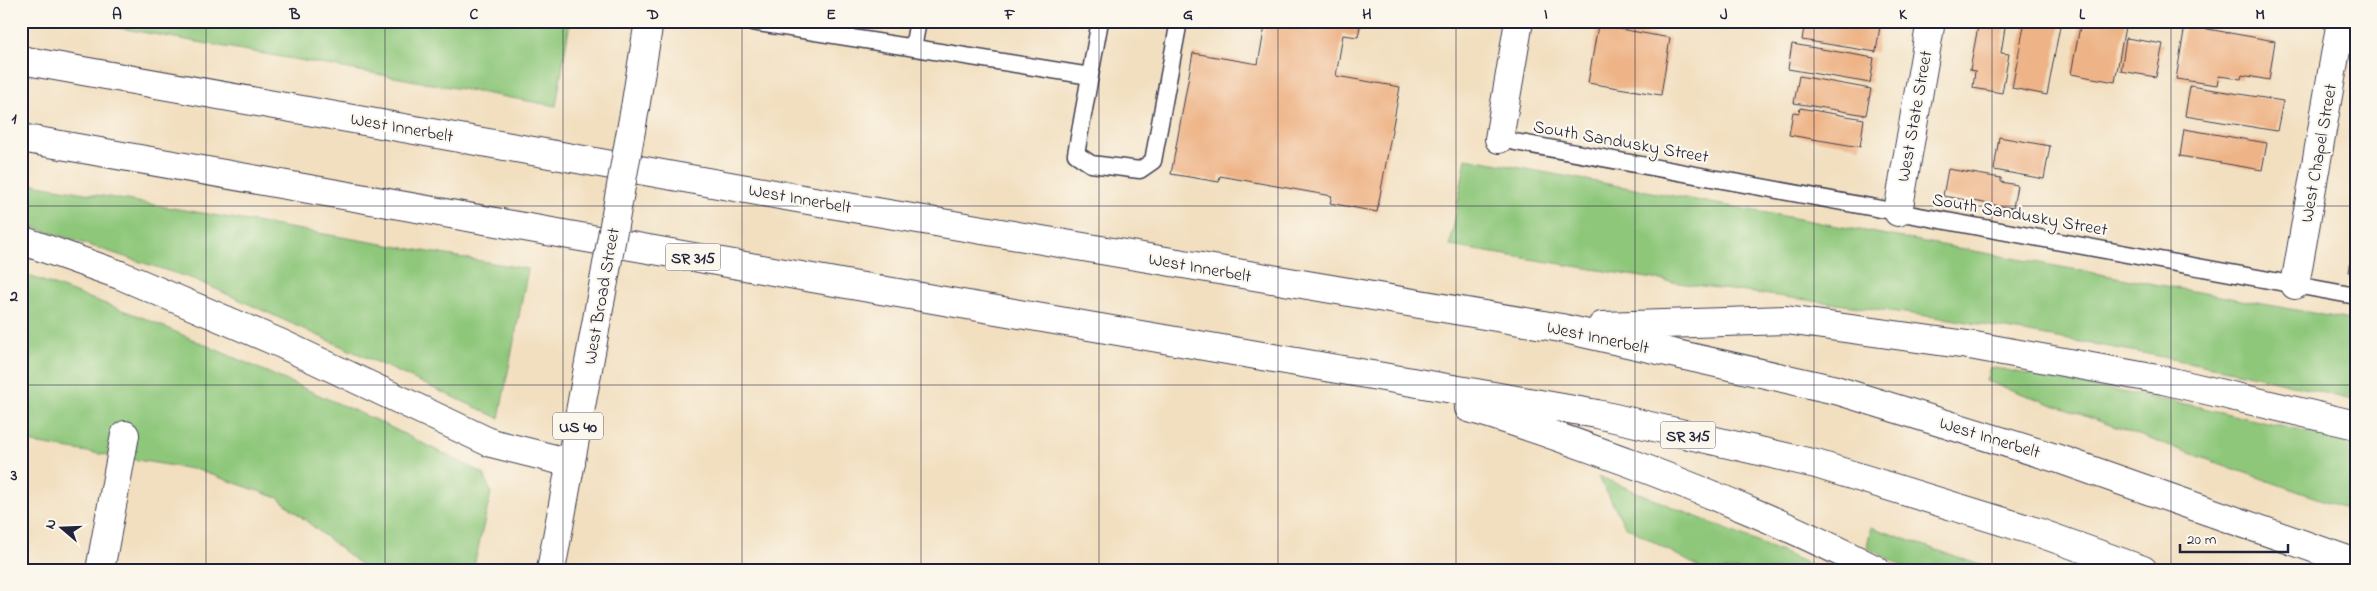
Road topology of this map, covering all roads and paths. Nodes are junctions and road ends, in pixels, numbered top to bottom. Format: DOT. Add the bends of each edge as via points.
graph roads {
  1 [pos="649,21"];
  2 [pos="746,21"];
  3 [pos="918,21"];
  4 [pos="1100,21"];
  5 [pos="1179,21"];
  6 [pos="1520,21"];
  7 [pos="1931,21"];
  8 [pos="2341,21"];
  9 [pos="913,48"];
  10 [pos="21,60"];
  11 [pos="1090,76"];
  12 [pos="21,138"];
  13 [pos="1499,139"];
  14 [pos="1898,212"];
  15 [pos="21,240"];
  16 [pos="2295,285"];
  17 [pos="2356,296"];
  18 [pos="1561,328"];
  19 [pos="1331,368"];
  20 [pos="2356,425"];
  21 [pos="124,435"];
  22 [pos="571,463"];
  23 [pos="2356,563"];
  24 [pos="100,570"];
  25 [pos="551,570"];
  26 [pos="1876,570"];
  27 [pos="2143,570"];
  1 -- 22 [label="main road, West Broad Street / US 40, bridge"];
  2 -- 9 [label="lane"];
  3 -- 9 [label="lane"];
  4 -- 11 [label="lane"];
  5 -- 11 [label="lane" via="1153,161 1140,170 1091,164 1076,154"];
  6 -- 13 [label="main road"];
  7 -- 14 [label="main road, West State Street"];
  8 -- 16 [label="main road, West Chapel Street"];
  9 -- 11 [label="lane"];
  10 -- 18 [label="main road, West Innerbelt" via="859,209"];
  12 -- 19 [label="main road, SR 315"];
  13 -- 14 [label="lane, South Sandusky Street"];
  14 -- 16 [label="lane, South Sandusky Street"];
  15 -- 22 [label="main road" via="120,275 282,344 491,443"];
  16 -- 17 [label="lane, South Sandusky Street"];
  18 -- 20 [label="main road" via="1786,320 1965,345 2163,380"];
  18 -- 23 [label="main road, West Innerbelt" via="1836,390 2062,460"];
  19 -- 26 [label="main road" via="1520,422 1675,480 1824,543"];
  19 -- 27 [label="main road, SR 315" via="1597,414 1816,464 2037,532"];
  21 -- 24 [label="main road"];
  22 -- 25 [label="main road, West Broad Street / US 40"];
}
